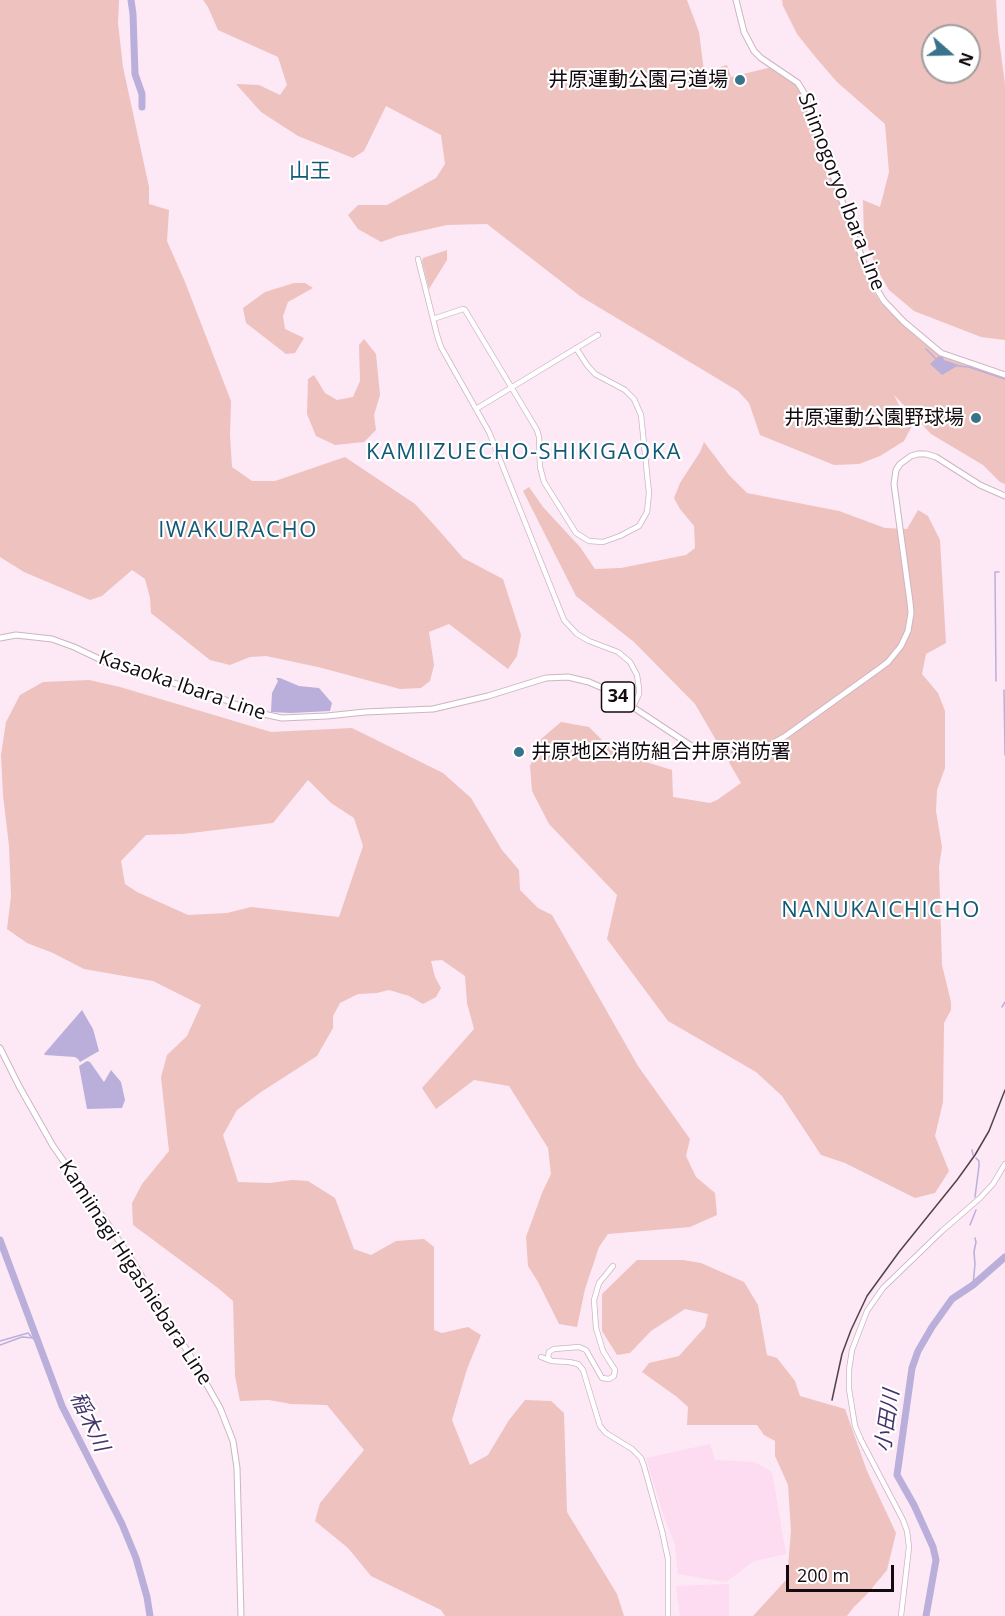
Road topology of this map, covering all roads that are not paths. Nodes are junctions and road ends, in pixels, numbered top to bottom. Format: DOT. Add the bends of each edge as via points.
graph roads {
  1 [pos="736,0"];
  2 [pos="418,259"];
  3 [pos="433,319"];
  4 [pos="598,335"];
  5 [pos="576,348"];
  6 [pos="1005,375"];
  7 [pos="512,388"];
  8 [pos="477,409"];
  9 [pos="1005,496"];
  10 [pos="0,638"];
  11 [pos="633,707"];
  12 [pos="0,1048"];
  13 [pos="1005,1164"];
  14 [pos="613,1266"];
  15 [pos="541,1357"];
  16 [pos="551,1361"];
  17 [pos="241,1616"];
  18 [pos="668,1616"];
  19 [pos="900,1616"];
  1 -- 6 [label="main road, Shimogoryo Ibara Line" via="750,46 798,83 804,93 868,275 884,302 941,352"];
  2 -- 3 [label="street"];
  3 -- 7 [label="street" via="465,310"];
  3 -- 8 [label="street" via="447,359"];
  4 -- 5 [label="street"];
  5 -- 7 [label="street"];
  5 -- 7 [label="street" via="591,370 625,390 639,408 649,502 639,526 603,542 589,541 576,533 544,482 538,433"];
  7 -- 8 [label="street"];
  8 -- 11 [label="street" via="564,620 577,634 618,652 630,662 639,688"];
  9 -- 11 [label="main road, Kasaoka Ibara Line / 34" via="936,457 918,454 900,464 894,484 910,602 910,623 901,646 888,662 771,745 743,756 714,754 687,743"];
  10 -- 11 [label="main road, Kasaoka Ibara Line / 34" via="16,635 52,639 114,666 282,718 433,710 558,676 599,686"];
  12 -- 17 [label="main road, Kamiinagi Higashiebara Line" via="53,1146 133,1262 220,1408 233,1441 237,1468"];
  13 -- 19 [label="street" via="980,1198 883,1288 867,1311 852,1350 849,1389 855,1426 907,1531 909,1547"];
  14 -- 16 [label="street" via="599,1283 594,1300 596,1328 603,1351 615,1370 614,1376 602,1378 586,1350 579,1347 550,1351"];
  15 -- 16 [label="street"];
  16 -- 18 [label="street" via="578,1364 600,1425 632,1449 645,1466 668,1559"];
}
